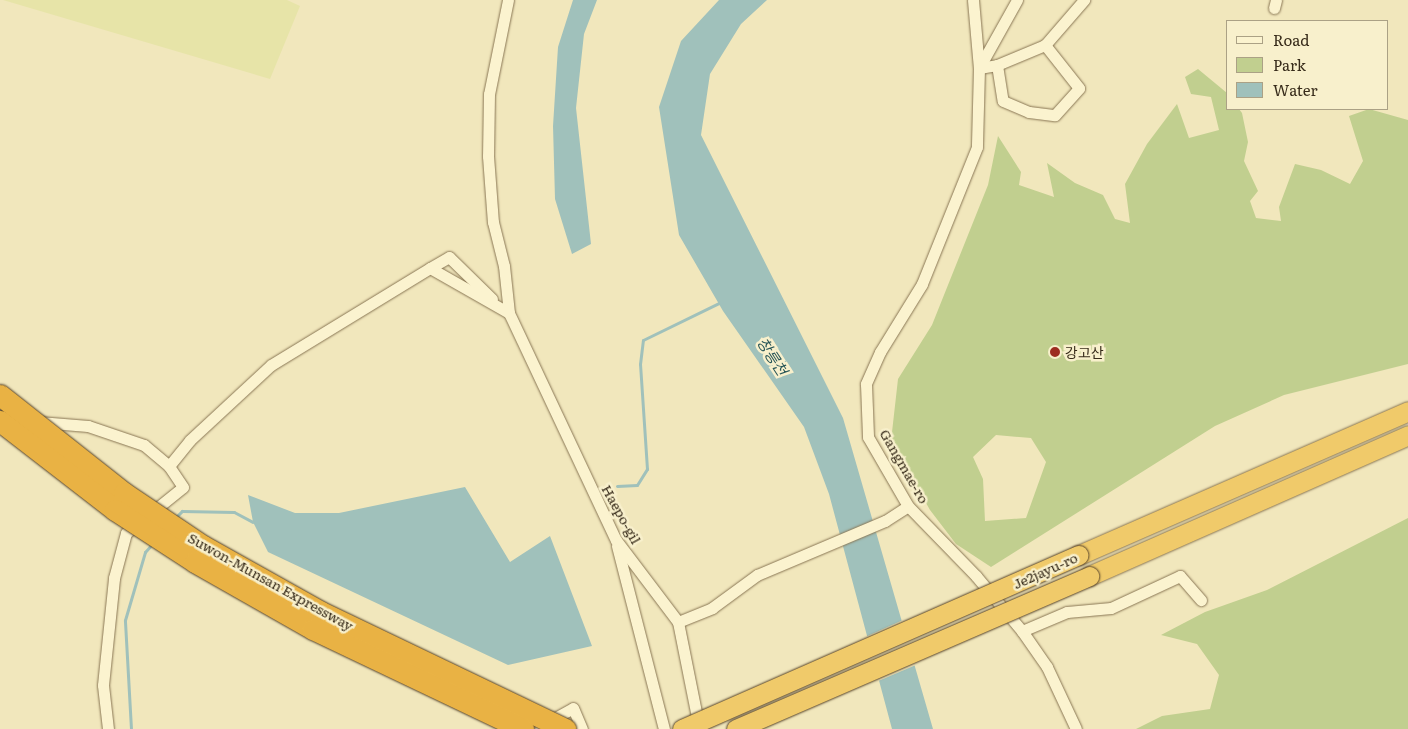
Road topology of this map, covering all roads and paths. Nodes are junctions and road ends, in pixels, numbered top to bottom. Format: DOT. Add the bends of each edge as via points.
graph roads {
  1 [pos="508,0"];
  2 [pos="972,0"];
  3 [pos="1017,0"];
  4 [pos="1084,0"];
  5 [pos="1045,46"];
  6 [pos="997,66"];
  7 [pos="979,68"];
  8 [pos="430,268"];
  9 [pos="509,313"];
  10 [pos="0,395"];
  11 [pos="1408,411"];
  12 [pos="0,420"];
  13 [pos="1408,435"];
  14 [pos="169,466"];
  15 [pos="908,506"];
  16 [pos="616,540"];
  17 [pos="1201,600"];
  18 [pos="678,622"];
  19 [pos="1022,631"];
  20 [pos="108,729"];
  21 [pos="523,729"];
  22 [pos="535,729"];
  23 [pos="565,729"];
  24 [pos="582,729"];
  25 [pos="664,729"];
  26 [pos="682,729"];
  27 [pos="699,729"];
  28 [pos="736,729"];
  29 [pos="1076,729"];
  1 -- 9 [label="street" via="489,94 488,156 493,222 504,266"];
  2 -- 7 [label="street, Gangmae-ro"];
  3 -- 7 [label="street, Gangmae-ro"];
  4 -- 5 [label="street"];
  5 -- 6 [label="street"];
  5 -- 6 [label="street" via="1079,88 1054,116 1028,112 1004,101"];
  6 -- 7 [label="street"];
  7 -- 15 [label="street, Gangmae-ro" via="977,147 966,179 922,284 880,352 866,384 868,437"];
  8 -- 9 [label="street"];
  8 -- 9 [label="street" via="448,257"];
  8 -- 14 [label="street" via="272,365 190,440"];
  9 -- 16 [label="street, Haepo-gil"];
  10 -- 23 [label="highway, Suwon-Munsan Expressway, bridge" via="124,493 203,546 321,612"];
  11 -- 26 [label="highway, Je2jayu-ro, bridge"];
  12 -- 14 [label="street" via="88,426 144,445"];
  12 -- 21 [label="highway, Suwon-Munsan Expressway, bridge" via="115,510 195,562 313,629"];
  13 -- 28 [label="highway, Je2jayu-ro, bridge"];
  14 -- 20 [label="street" via="183,487 126,534 114,578 103,685"];
  15 -- 18 [label="street" via="885,521 826,543 757,575 712,608"];
  15 -- 19 [label="street, Gangmae-ro" via="976,576"];
  16 -- 18 [label="street, Haepo-gil"];
  16 -- 25 [label="street"];
  17 -- 19 [label="street" via="1180,576 1111,608 1067,612"];
  18 -- 27 [label="street, Haepo-gil"];
  19 -- 29 [label="street, Gangmae-ro" via="1047,667"];
  22 -- 24 [label="street" via="573,708"];
}
